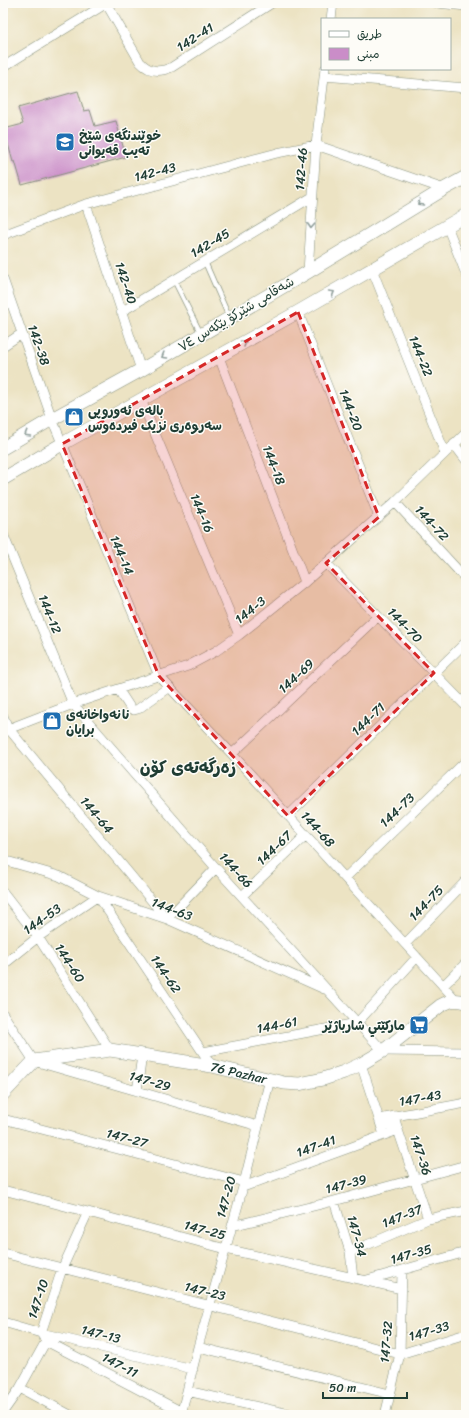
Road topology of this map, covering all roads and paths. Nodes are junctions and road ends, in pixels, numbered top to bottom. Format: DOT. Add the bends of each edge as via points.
graph roads {
  1 [pos="107,3"];
  2 [pos="272,3"];
  3 [pos="333,3"];
  4 [pos="437,3"];
  5 [pos="466,6"];
  6 [pos="331,18"];
  7 [pos="3,67"];
  8 [pos="325,73"];
  9 [pos="466,88"];
  10 [pos="316,145"];
  11 [pos="466,177"];
  12 [pos="444,189"];
  13 [pos="312,197"];
  14 [pos="86,204"];
  15 [pos="466,215"];
  16 [pos="447,226"];
  17 [pos="3,235"];
  18 [pos="205,262"];
  19 [pos="372,269"];
  20 [pos="308,272"];
  21 [pos="466,274"];
  22 [pos="3,279"];
  23 [pos="174,280"];
  24 [pos="121,312"];
  25 [pos="298,312"];
  26 [pos="230,318"];
  27 [pos="21,334"];
  28 [pos="201,335"];
  29 [pos="3,346"];
  30 [pos="219,357"];
  31 [pos="141,370"];
  32 [pos="141,400"];
  33 [pos="52,419"];
  34 [pos="466,433"];
  35 [pos="62,444"];
  36 [pos="454,444"];
  37 [pos="3,448"];
  38 [pos="445,453"];
  39 [pos="466,460"];
  40 [pos="3,479"];
  41 [pos="395,502"];
  42 [pos="379,517"];
  43 [pos="3,534"];
  44 [pos="326,563"];
  45 [pos="466,579"];
  46 [pos="305,582"];
  47 [pos="378,616"];
  48 [pos="239,635"];
  49 [pos="466,642"];
  50 [pos="434,673"];
  51 [pos="159,676"];
  52 [pos="169,687"];
  53 [pos="118,690"];
  54 [pos="73,704"];
  55 [pos="466,706"];
  56 [pos="3,716"];
  57 [pos="6,730"];
  58 [pos="232,754"];
  59 [pos="466,761"];
  60 [pos="288,816"];
  61 [pos="306,835"];
  62 [pos="3,860"];
  63 [pos="216,868"];
  64 [pos="345,878"];
  65 [pos="466,881"];
  66 [pos="3,892"];
  67 [pos="98,896"];
  68 [pos="242,896"];
  69 [pos="166,919"];
  70 [pos="38,937"];
  71 [pos="405,944"];
  72 [pos="417,957"];
  73 [pos="466,963"];
  74 [pos="3,965"];
  75 [pos="443,986"];
  76 [pos="328,991"];
  77 [pos="461,1001"];
  78 [pos="3,1014"];
  79 [pos="357,1023"];
  80 [pos="110,1050"];
  81 [pos="383,1051"];
  82 [pos="203,1052"];
  83 [pos="466,1052"];
  84 [pos="142,1055"];
  85 [pos="34,1061"];
  86 [pos="361,1064"];
  87 [pos="212,1066"];
  88 [pos="270,1079"];
  89 [pos="137,1091"];
  90 [pos="3,1094"];
  91 [pos="466,1103"];
  92 [pos="394,1116"];
  93 [pos="3,1119"];
  94 [pos="379,1119"];
  95 [pos="390,1125"];
  96 [pos="258,1126"];
  97 [pos="398,1130"];
  98 [pos="384,1135"];
  99 [pos="466,1165"];
  100 [pos="415,1178"];
  101 [pos="244,1184"];
  102 [pos="3,1190"];
  103 [pos="334,1201"];
  104 [pos="466,1211"];
  105 [pos="88,1212"];
  106 [pos="428,1219"];
  107 [pos="232,1226"];
  108 [pos="226,1249"];
  109 [pos="350,1252"];
  110 [pos="466,1252"];
  111 [pos="3,1253"];
  112 [pos="62,1269"];
  113 [pos="402,1271"];
  114 [pos="353,1278"];
  115 [pos="364,1280"];
  116 [pos="402,1288"];
  117 [pos="210,1306"];
  118 [pos="3,1322"];
  119 [pos="466,1334"];
  120 [pos="43,1337"];
  121 [pos="198,1347"];
  122 [pos="400,1354"];
  123 [pos="192,1369"];
  124 [pos="20,1388"];
  125 [pos="187,1391"];
  126 [pos="390,1394"];
  127 [pos="3,1412"];
  128 [pos="182,1413"];
  129 [pos="70,1415"];
  130 [pos="294,1415"];
  131 [pos="385,1415"];
  1 -- 2 [label="street, 142-41" via="140,62 144,67 158,72 172,67"];
  1 -- 7 [label="street"];
  3 -- 6 [label="street"];
  4 -- 5 [label="street"];
  8 -- 9 [label="street"];
  8 -- 10 [label="street, 142-46"];
  10 -- 12 [label="street"];
  10 -- 13 [label="street, 142-46"];
  10 -- 14 [label="street, 142-43"];
  11 -- 12 [label="street, شەقامی شێرکۆ بێکەس ٧٤"];
  12 -- 20 [label="street, شەقامی شێرکۆ بێکەس ٧٤, one-way"];
  13 -- 18 [label="street, 142-45"];
  13 -- 20 [label="street, 142-46, one-way"];
  14 -- 17 [label="street, 142-43"];
  14 -- 24 [label="street, 142-40"];
  15 -- 16 [label="street, شەقامی شێرکۆ بێکەس ٧٤"];
  16 -- 19 [label="street, شەقامی شێرکۆ بێکەس ٧٤"];
  16 -- 21 [label="street"];
  18 -- 23 [label="street, 142-45"];
  18 -- 26 [label="lane"];
  25 -- 19 [label="street, شەقامی شێرکۆ بێکەس ٧٤, one-way"];
  19 -- 38 [label="street, 144-22"];
  20 -- 26 [label="street, شەقامی شێرکۆ بێکەس ٧٤"];
  22 -- 27 [label="street, 142-38"];
  23 -- 24 [label="street, 142-45"];
  23 -- 28 [label="lane"];
  24 -- 31 [label="street, 142-40"];
  30 -- 25 [label="street, شەقامی شێرکۆ بێکەس ٧٤, one-way"];
  25 -- 42 [label="street, 144-20"];
  26 -- 28 [label="street, شەقامی شێرکۆ بێکەس ٧٤"];
  27 -- 29 [label="street"];
  27 -- 33 [label="street, 142-38"];
  28 -- 31 [label="street, شەقامی شێرکۆ بێکەس ٧٤, one-way"];
  30 -- 32 [label="street, شەقامی شێرکۆ بێکەس ٧٤"];
  30 -- 46 [label="street, 144-18"];
  31 -- 33 [label="street, شەقامی شێرکۆ بێکەس ٧٤"];
  32 -- 35 [label="street, شەقامی شێرکۆ بێکەس ٧٤"];
  32 -- 48 [label="street, 144-16"];
  33 -- 35 [label="street, 142-38"];
  33 -- 37 [label="street, شەقامی شێرکۆ بێکەس ٧٤, one-way"];
  34 -- 36 [label="street, 144-3"];
  35 -- 40 [label="street, شەقامی شێرکۆ بێکەس ٧٤"];
  35 -- 51 [label="street, 144-14"];
  36 -- 38 [label="street, 144-3"];
  36 -- 39 [label="street"];
  38 -- 41 [label="street, 144-3"];
  41 -- 42 [label="street, 144-3"];
  41 -- 45 [label="street, 144-72"];
  42 -- 44 [label="street, 144-3"];
  43 -- 54 [label="street, 144-12"];
  44 -- 46 [label="street, 144-3"];
  44 -- 47 [label="street, 144-70"];
  46 -- 48 [label="street, 144-3"];
  47 -- 50 [label="street, 144-70"];
  47 -- 58 [label="street, 144-69"];
  48 -- 51 [label="street, 144-3" via="188,666"];
  49 -- 50 [label="street, 144-71"];
  50 -- 55 [label="street, 144-70"];
  50 -- 60 [label="street, 144-71"];
  51 -- 52 [label="street, 144-68"];
  51 -- 53 [label="street, 144-3"];
  52 -- 53 [label="street" via="134,710"];
  52 -- 58 [label="street, 144-68"];
  53 -- 54 [label="street, 144-3"];
  54 -- 57 [label="street, 144-3"];
  54 -- 63 [label="street, 144-66"];
  56 -- 57 [label="street, 144-64"];
  57 -- 69 [label="street, 144-64"];
  58 -- 60 [label="street, 144-68"];
  59 -- 64 [label="street, 144-73"];
  60 -- 61 [label="street, 144-68"];
  61 -- 64 [label="street, 144-68"];
  61 -- 68 [label="street, 144-67"];
  62 -- 67 [label="street, 144-63" via="59,876"];
  63 -- 68 [label="street, 144-66"];
  63 -- 69 [label="street"];
  64 -- 71 [label="street, 144-68"];
  65 -- 71 [label="street, 144-75"];
  66 -- 70 [label="street, 144-60"];
  67 -- 69 [label="street, 144-63"];
  67 -- 70 [label="street, 144-53"];
  67 -- 82 [label="street, 144-62"];
  68 -- 76 [label="street, 144-66"];
  69 -- 76 [label="street, 144-63"];
  70 -- 74 [label="street, 144-53"];
  70 -- 80 [label="street, 144-60"];
  71 -- 72 [label="street, 144-68"];
  72 -- 75 [label="street, 144-68"];
  72 -- 79 [label="street"];
  73 -- 75 [label="street"];
  75 -- 77 [label="street, 144-68"];
  76 -- 79 [label="street, 144-66"];
  77 -- 81 [label="street, 76 Pazhar" via="448,1002 440,1006"];
  78 -- 85 [label="street"];
  79 -- 81 [label="street, 144-66"];
  79 -- 82 [label="street, 144-61"];
  80 -- 84 [label="street, 76 Pazhar"];
  80 -- 85 [label="street, 76 Pazhar"];
  81 -- 83 [label="street"];
  81 -- 86 [label="street, 76 Pazhar"];
  82 -- 87 [label="street, 144-62"];
  84 -- 87 [label="street, 76 Pazhar"];
  84 -- 89 [label="street"];
  85 -- 89 [label="street, 147-29"];
  85 -- 90 [label="street"];
  86 -- 88 [label="street, 76 Pazhar" via="323,1079 300,1084"];
  86 -- 94 [label="street"];
  87 -- 88 [label="street, 76 Pazhar"];
  88 -- 96 [label="street, 147-20"];
  89 -- 96 [label="street, 147-29"];
  91 -- 92 [label="street, 147-43"];
  92 -- 94 [label="street, 147-43"];
  92 -- 95 [label="street"];
  92 -- 97 [label="street"];
  93 -- 101 [label="street, 147-27"];
  94 -- 95 [label="street, 147-36"];
  94 -- 98 [label="street"];
  95 -- 97 [label="street, 147-36"];
  95 -- 98 [label="street"];
  96 -- 101 [label="street, 147-20"];
  97 -- 98 [label="street, 147-41"];
  97 -- 100 [label="street, 147-36"];
  98 -- 101 [label="street, 147-41"];
  99 -- 100 [label="street, 147-39"];
  100 -- 103 [label="street, 147-39"];
  100 -- 106 [label="street, 147-36"];
  101 -- 107 [label="street, 147-20"];
  102 -- 105 [label="street, 147-25"];
  103 -- 107 [label="street, 147-39"];
  103 -- 109 [label="street, 147-34"];
  104 -- 106 [label="street, 147-37"];
  105 -- 108 [label="street, 147-25"];
  105 -- 112 [label="street, 147-10"];
  106 -- 109 [label="street, 147-37"];
  107 -- 108 [label="street, 147-20"];
  108 -- 114 [label="street, 147-25"];
  108 -- 117 [label="street, 147-20"];
  109 -- 114 [label="street, 147-34"];
  110 -- 113 [label="street, 147-35"];
  111 -- 112 [label="street, 147-23"];
  112 -- 117 [label="street, 147-23"];
  112 -- 120 [label="street, 147-10"];
  113 -- 115 [label="street, 147-35"];
  113 -- 116 [label="street, 147-32"];
  114 -- 115 [label="street, 147-25"];
  115 -- 116 [label="street, 147-25"];
  116 -- 122 [label="street, 147-32"];
  117 -- 121 [label="street, 147-20"];
  117 -- 122 [label="street, 147-23"];
  118 -- 120 [label="street, 147-13"];
  119 -- 122 [label="street, 147-33"];
  120 -- 123 [label="street, 147-13"];
  120 -- 124 [label="street, 147-10"];
  120 -- 128 [label="street, 147-11"];
  121 -- 123 [label="street, 147-20"];
  121 -- 126 [label="street"];
  122 -- 126 [label="street, 147-32"];
  123 -- 125 [label="street, 147-20"];
  124 -- 127 [label="street, 147-10"];
  124 -- 129 [label="street"];
  125 -- 128 [label="street, 147-20"];
  125 -- 130 [label="street"];
  126 -- 131 [label="street, 147-32"];
}
